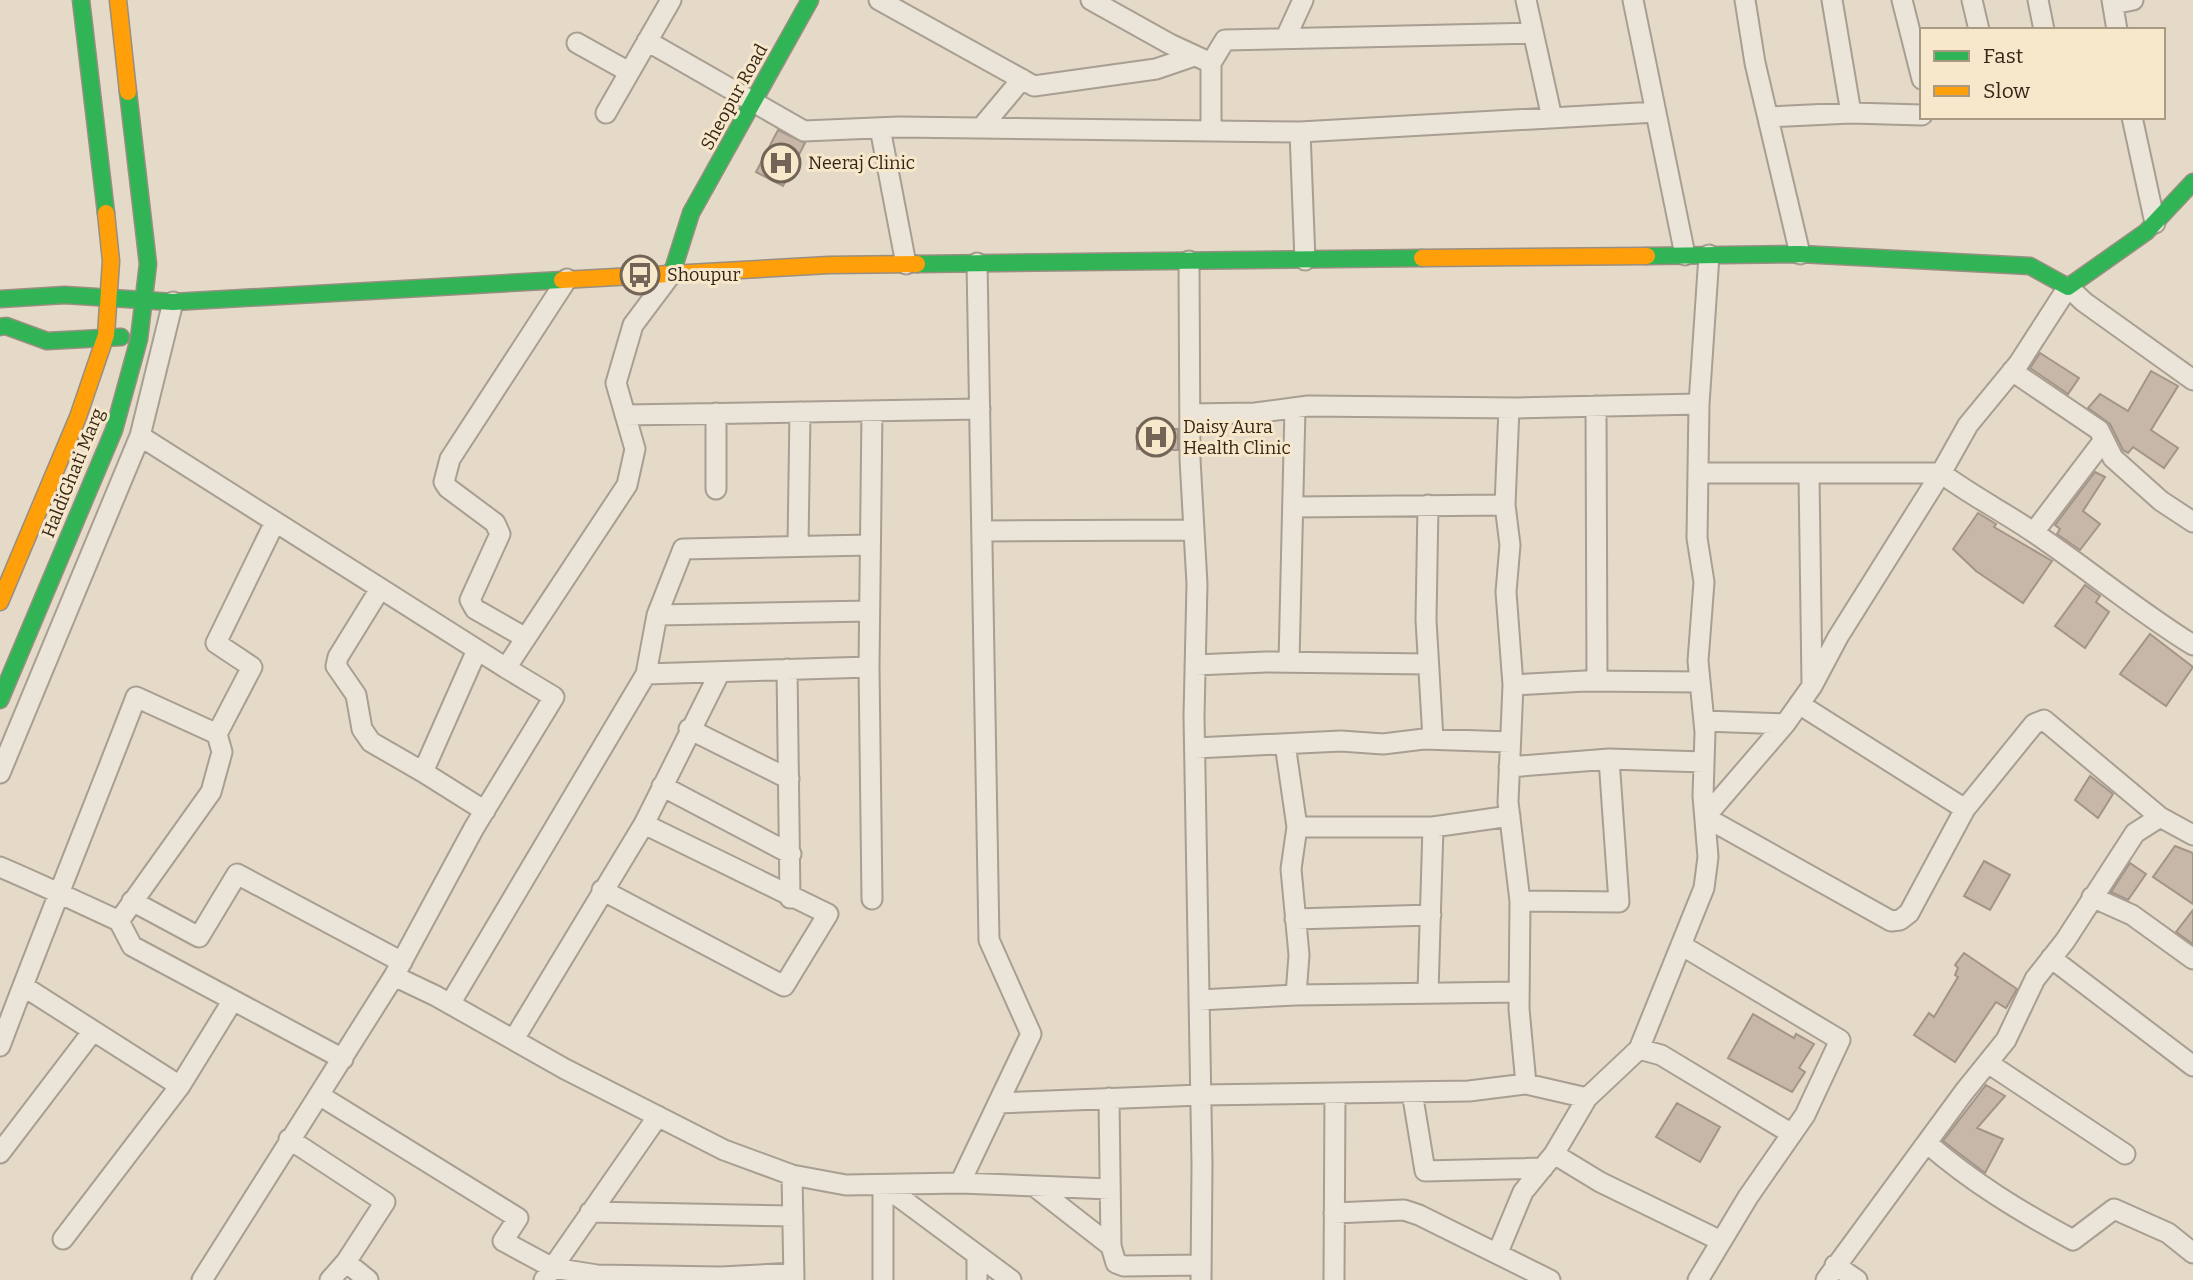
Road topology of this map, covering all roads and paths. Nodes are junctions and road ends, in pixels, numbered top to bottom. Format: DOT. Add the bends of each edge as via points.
graph roads {
  1 [pos="80,0"];
  2 [pos="118,0"];
  3 [pos="671,0"];
  4 [pos="810,0"];
  5 [pos="879,0"];
  6 [pos="1091,0"];
  7 [pos="1303,0"];
  8 [pos="1526,0"];
  9 [pos="1633,0"];
  10 [pos="1745,0"];
  11 [pos="1832,0"];
  12 [pos="1902,0"];
  13 [pos="1972,0"];
  14 [pos="2038,0"];
  15 [pos="2133,0"];
  16 [pos="2112,2"];
  17 [pos="1979,28"];
  18 [pos="2044,28"];
  19 [pos="2117,28"];
  20 [pos="1532,33"];
  21 [pos="1286,37"];
  22 [pos="647,41"];
  23 [pos="577,43"];
  24 [pos="1203,60"];
  25 [pos="1920,71"];
  26 [pos="629,72"];
  27 [pos="1022,79"];
  28 [pos="753,102"];
  29 [pos="1656,112"];
  30 [pos="606,113"];
  31 [pos="1851,113"];
  32 [pos="1920,115"];
  33 [pos="1769,117"];
  34 [pos="1552,118"];
  35 [pos="2132,119"];
  36 [pos="880,128"];
  37 [pos="981,128"];
  38 [pos="1211,131"];
  39 [pos="1300,132"];
  40 [pos="2193,182"];
  41 [pos="2155,223"];
  42 [pos="1800,254"];
  43 [pos="1709,255"];
  44 [pos="1685,256"];
  45 [pos="1305,260"];
  46 [pos="1189,261"];
  47 [pos="977,263"];
  48 [pos="906,264"];
  49 [pos="672,273"];
  50 [pos="567,279"];
  51 [pos="2068,287"];
  52 [pos="110,298"];
  53 [pos="0,299"];
  54 [pos="144,302"];
  55 [pos="173,302"];
  56 [pos="3,327"];
  57 [pos="106,335"];
  58 [pos="139,338"];
  59 [pos="2012,371"];
  60 [pos="2190,372"];
  61 [pos="1699,404"];
  62 [pos="1596,406"];
  63 [pos="1295,408"];
  64 [pos="1509,408"];
  65 [pos="980,409"];
  66 [pos="872,411"];
  67 [pos="800,412"];
  68 [pos="716,413"];
  69 [pos="1190,414"];
  70 [pos="625,415"];
  71 [pos="140,436"];
  72 [pos="2104,440"];
  73 [pos="1941,472"];
  74 [pos="1699,473"];
  75 [pos="1809,475"];
  76 [pos="716,489"];
  77 [pos="1428,505"];
  78 [pos="1505,505"];
  79 [pos="1294,507"];
  80 [pos="275,522"];
  81 [pos="2193,522"];
  82 [pos="1194,530"];
  83 [pos="982,531"];
  84 [pos="2034,533"];
  85 [pos="799,545"];
  86 [pos="870,545"];
  87 [pos="380,589"];
  88 [pos="0,602"];
  89 [pos="869,611"];
  90 [pos="657,615"];
  91 [pos="524,637"];
  92 [pos="2193,645"];
  93 [pos="477,650"];
  94 [pos="1289,662"];
  95 [pos="1427,664"];
  96 [pos="1195,665"];
  97 [pos="869,667"];
  98 [pos="506,668"];
  99 [pos="787,669"];
  100 [pos="720,672"];
  101 [pos="646,674"];
  102 [pos="1597,681"];
  103 [pos="1700,682"];
  104 [pos="1513,685"];
  105 [pos="1812,685"];
  106 [pos="0,700"];
  107 [pos="1799,705"];
  108 [pos="1703,721"];
  109 [pos="1784,724"];
  110 [pos="689,729"];
  111 [pos="217,734"];
  112 [pos="1433,739"];
  113 [pos="1510,742"];
  114 [pos="1285,744"];
  115 [pos="1195,748"];
  116 [pos="1609,760"];
  117 [pos="1704,762"];
  118 [pos="1509,767"];
  119 [pos="423,772"];
  120 [pos="0,773"];
  121 [pos="789,779"];
  122 [pos="662,786"];
  123 [pos="1965,809"];
  124 [pos="485,811"];
  125 [pos="1510,816"];
  126 [pos="1705,817"];
  127 [pos="2160,817"];
  128 [pos="644,824"];
  129 [pos="1297,827"];
  130 [pos="1433,827"];
  131 [pos="2193,835"];
  132 [pos="791,854"];
  133 [pos="0,867"];
  134 [pos="602,890"];
  135 [pos="59,893"];
  136 [pos="2092,897"];
  137 [pos="790,898"];
  138 [pos="872,900"];
  139 [pos="132,901"];
  140 [pos="1520,901"];
  141 [pos="1432,915"];
  142 [pos="1294,919"];
  143 [pos="119,920"];
  144 [pos="1681,944"];
  145 [pos="2051,958"];
  146 [pos="2193,959"];
  147 [pos="398,970"];
  148 [pos="23,986"];
  149 [pos="1428,992"];
  150 [pos="1519,992"];
  151 [pos="1296,995"];
  152 [pos="233,1000"];
  153 [pos="1199,1000"];
  154 [pos="450,1004"];
  155 [pos="93,1031"];
  156 [pos="514,1039"];
  157 [pos="0,1046"];
  158 [pos="1639,1049"];
  159 [pos="342,1059"];
  160 [pos="1988,1063"];
  161 [pos="2193,1066"];
  162 [pos="1526,1084"];
  163 [pos="180,1086"];
  164 [pos="1412,1092"];
  165 [pos="1335,1094"];
  166 [pos="320,1095"];
  167 [pos="1201,1095"];
  168 [pos="1109,1098"];
  169 [pos="1587,1098"];
  170 [pos="998,1103"];
  171 [pos="658,1116"];
  172 [pos="1792,1134"];
  173 [pos="289,1139"];
  174 [pos="1928,1144"];
  175 [pos="0,1153"];
  176 [pos="2125,1154"];
  177 [pos="1549,1161"];
  178 [pos="792,1175"];
  179 [pos="960,1182"];
  180 [pos="883,1185"];
  181 [pos="1034,1186"];
  182 [pos="1110,1189"];
  183 [pos="590,1212"];
  184 [pos="1334,1213"];
  185 [pos="793,1216"];
  186 [pos="63,1239"];
  187 [pos="1721,1241"];
  188 [pos="1111,1246"];
  189 [pos="1498,1252"];
  190 [pos="2193,1254"];
  191 [pos="977,1255"];
  192 [pos="346,1262"];
  193 [pos="1201,1272"];
  194 [pos="1830,1273"];
  195 [pos="548,1274"];
  196 [pos="794,1277"];
  197 [pos="597,1278"];
  198 [pos="661,1278"];
  199 [pos="721,1278"];
  200 [pos="202,1280"];
  201 [pos="330,1280"];
  202 [pos="368,1280"];
  203 [pos="883,1280"];
  204 [pos="978,1280"];
  205 [pos="1011,1280"];
  206 [pos="1334,1280"];
  207 [pos="1550,1280"];
  208 [pos="1698,1280"];
  209 [pos="1857,1280"];
  1 -- 52 [label="street, HaldiGhati Marg" via="111,261"];
  2 -- 54 [label="street, HaldiGhati Marg" via="148,264"];
  3 -- 22 [label="street"];
  4 -- 28 [label="street, Sheopur Road"];
  5 -- 27 [label="street"];
  6 -- 24 [label="street"];
  7 -- 21 [label="street"];
  8 -- 20 [label="street"];
  9 -- 29 [label="street"];
  10 -- 33 [label="street"];
  11 -- 31 [label="street"];
  12 -- 25 [label="street"];
  13 -- 17 [label="street"];
  14 -- 18 [label="street"];
  15 -- 16 [label="street"];
  16 -- 19 [label="street"];
  20 -- 21 [label="street"];
  20 -- 34 [label="street"];
  21 -- 24 [label="street" via="1225,40"];
  22 -- 26 [label="street"];
  22 -- 28 [label="street"];
  23 -- 26 [label="street"];
  24 -- 27 [label="street" via="1034,86"];
  24 -- 38 [label="street"];
  26 -- 30 [label="street"];
  27 -- 37 [label="street"];
  28 -- 36 [label="street" via="804,131"];
  28 -- 49 [label="street, Sheopur Road" via="691,213"];
  29 -- 34 [label="street"];
  29 -- 44 [label="street"];
  31 -- 32 [label="street"];
  31 -- 33 [label="street"];
  33 -- 42 [label="street"];
  34 -- 39 [label="street"];
  35 -- 41 [label="street"];
  36 -- 37 [label="street"];
  36 -- 48 [label="street"];
  37 -- 38 [label="street"];
  38 -- 39 [label="street"];
  39 -- 45 [label="street"];
  40 -- 41 [label="street"];
  41 -- 51 [label="street"];
  42 -- 43 [label="street"];
  42 -- 51 [label="street" via="2030,267"];
  43 -- 44 [label="street"];
  43 -- 61 [label="street"];
  44 -- 45 [label="street"];
  45 -- 46 [label="street"];
  46 -- 47 [label="street"];
  46 -- 69 [label="street"];
  47 -- 48 [label="street"];
  47 -- 65 [label="street"];
  48 -- 49 [label="street"];
  49 -- 50 [label="street"];
  49 -- 70 [label="street" via="633,325 617,383"];
  50 -- 55 [label="street"];
  50 -- 91 [label="street" via="450,459 444,482 495,523 500,534 470,600 475,609"];
  51 -- 59 [label="street"];
  51 -- 60 [label="street"];
  52 -- 53 [label="street" via="77,294"];
  52 -- 54 [label="street"];
  52 -- 57 [label="street, HaldiGhati Marg"];
  54 -- 55 [label="street"];
  54 -- 58 [label="street, HaldiGhati Marg"];
  55 -- 71 [label="street"];
  56 -- 57 [label="street" via="47,341"];
  57 -- 58 [label="street"];
  57 -- 88 [label="street, HaldiGhati Marg" via="78,417"];
  58 -- 106 [label="street, HaldiGhati Marg" via="114,430"];
  59 -- 72 [label="street" via="2099,429"];
  59 -- 73 [label="street" via="1968,425"];
  61 -- 62 [label="street"];
  61 -- 74 [label="street"];
  62 -- 64 [label="street"];
  62 -- 102 [label="street"];
  63 -- 64 [label="street"];
  63 -- 69 [label="street"];
  63 -- 79 [label="street"];
  64 -- 78 [label="street"];
  65 -- 66 [label="street"];
  65 -- 83 [label="street"];
  66 -- 67 [label="street"];
  66 -- 86 [label="street"];
  67 -- 68 [label="street"];
  67 -- 85 [label="street"];
  68 -- 70 [label="street"];
  68 -- 76 [label="street"];
  69 -- 82 [label="street"];
  70 -- 91 [label="street" via="635,450 628,485"];
  71 -- 80 [label="street"];
  71 -- 120 [label="street"];
  72 -- 81 [label="street" via="2113,458 2161,501"];
  72 -- 84 [label="street"];
  73 -- 75 [label="street"];
  73 -- 84 [label="street" via="1977,500"];
  73 -- 105 [label="street"];
  74 -- 75 [label="street"];
  74 -- 103 [label="street" via="1697,538 1704,582"];
  75 -- 105 [label="street"];
  77 -- 78 [label="street"];
  77 -- 79 [label="street"];
  77 -- 95 [label="street" via="1424,562"];
  78 -- 104 [label="street"];
  79 -- 94 [label="street"];
  80 -- 87 [label="street"];
  80 -- 111 [label="street" via="216,643 252,667"];
  82 -- 83 [label="street"];
  82 -- 96 [label="street"];
  83 -- 170 [label="street" via="989,940 1031,1034"];
  84 -- 92 [label="street"];
  85 -- 86 [label="street"];
  85 -- 90 [label="street" via="683,549"];
  86 -- 89 [label="street"];
  87 -- 93 [label="street"];
  87 -- 119 [label="street" via="336,666 356,695 362,729 371,741"];
  89 -- 90 [label="street"];
  89 -- 97 [label="street"];
  90 -- 101 [label="street"];
  91 -- 98 [label="street"];
  93 -- 98 [label="street"];
  93 -- 119 [label="street"];
  94 -- 95 [label="street"];
  94 -- 96 [label="street"];
  95 -- 112 [label="street"];
  96 -- 115 [label="street"];
  97 -- 99 [label="street"];
  97 -- 138 [label="street"];
  98 -- 124 [label="street" via="554,696"];
  99 -- 100 [label="street"];
  99 -- 121 [label="street"];
  100 -- 101 [label="street"];
  100 -- 110 [label="street"];
  101 -- 154 [label="street"];
  102 -- 103 [label="street"];
  102 -- 104 [label="street"];
  103 -- 108 [label="street"];
  104 -- 113 [label="street"];
  105 -- 107 [label="street"];
  107 -- 109 [label="street"];
  107 -- 123 [label="street"];
  108 -- 109 [label="street"];
  108 -- 117 [label="street"];
  109 -- 126 [label="street"];
  110 -- 121 [label="street"];
  110 -- 122 [label="street"];
  111 -- 135 [label="street" via="136,697"];
  111 -- 139 [label="street" via="222,752 211,792"];
  112 -- 113 [label="street"];
  112 -- 114 [label="street"];
  113 -- 118 [label="street"];
  114 -- 115 [label="street"];
  114 -- 129 [label="street"];
  115 -- 153 [label="street"];
  116 -- 117 [label="street"];
  116 -- 118 [label="street"];
  116 -- 140 [label="street" via="1619,902"];
  117 -- 126 [label="street"];
  118 -- 125 [label="street"];
  119 -- 124 [label="street"];
  121 -- 132 [label="street"];
  122 -- 128 [label="street"];
  122 -- 132 [label="street"];
  123 -- 126 [label="street" via="1909,913 1891,921"];
  123 -- 127 [label="street" via="2034,724 2044,720"];
  124 -- 147 [label="street"];
  125 -- 130 [label="street"];
  125 -- 140 [label="street"];
  126 -- 144 [label="street" via="1708,857 1704,888"];
  127 -- 131 [label="street"];
  127 -- 136 [label="street" via="2134,834"];
  128 -- 134 [label="street"];
  128 -- 137 [label="street"];
  129 -- 130 [label="street"];
  129 -- 142 [label="street" via="1291,869"];
  130 -- 141 [label="street"];
  132 -- 137 [label="street"];
  133 -- 135 [label="street"];
  134 -- 137 [label="street" via="784,986 828,914"];
  134 -- 156 [label="street"];
  135 -- 143 [label="street"];
  135 -- 148 [label="street"];
  136 -- 145 [label="street"];
  136 -- 146 [label="street" via="2132,915"];
  139 -- 143 [label="street"];
  139 -- 147 [label="street" via="199,937 237,874"];
  140 -- 150 [label="street"];
  141 -- 142 [label="street"];
  141 -- 149 [label="street"];
  142 -- 151 [label="street" via="1299,955"];
  143 -- 152 [label="street" via="132,946"];
  144 -- 158 [label="street"];
  144 -- 172 [label="street" via="1840,1040"];
  145 -- 160 [label="street" via="2035,979 2006,1040"];
  145 -- 161 [label="street"];
  147 -- 154 [label="street"];
  147 -- 159 [label="street"];
  148 -- 155 [label="street"];
  148 -- 157 [label="street"];
  149 -- 150 [label="street"];
  149 -- 151 [label="street"];
  150 -- 162 [label="street"];
  151 -- 153 [label="street"];
  152 -- 159 [label="street"];
  152 -- 163 [label="street"];
  153 -- 167 [label="street"];
  154 -- 156 [label="street"];
  155 -- 163 [label="street"];
  155 -- 175 [label="street"];
  156 -- 171 [label="street"];
  158 -- 169 [label="street"];
  158 -- 172 [label="street" via="1661,1055"];
  159 -- 166 [label="street"];
  160 -- 174 [label="street"];
  160 -- 176 [label="street"];
  162 -- 164 [label="street"];
  162 -- 169 [label="street"];
  163 -- 186 [label="street"];
  164 -- 165 [label="street"];
  164 -- 177 [label="street" via="1425,1171"];
  165 -- 167 [label="street"];
  165 -- 184 [label="street"];
  166 -- 173 [label="street"];
  166 -- 195 [label="street" via="518,1218 503,1241"];
  167 -- 168 [label="street"];
  167 -- 193 [label="street"];
  168 -- 170 [label="street"];
  168 -- 182 [label="street"];
  169 -- 177 [label="street"];
  170 -- 179 [label="street"];
  171 -- 178 [label="street" via="724,1150"];
  171 -- 183 [label="street"];
  172 -- 187 [label="street"];
  173 -- 192 [label="street" via="385,1202"];
  173 -- 200 [label="street"];
  174 -- 190 [label="street" via="2005,1203 2073,1240 2114,1209 2168,1233"];
  174 -- 194 [label="street"];
  177 -- 187 [label="street"];
  177 -- 189 [label="street" via="1522,1192"];
  178 -- 180 [label="street" via="846,1185"];
  178 -- 185 [label="street"];
  179 -- 180 [label="street"];
  179 -- 181 [label="street"];
  180 -- 191 [label="street"];
  180 -- 203 [label="street"];
  181 -- 182 [label="street"];
  181 -- 188 [label="street"];
  182 -- 188 [label="street"];
  183 -- 185 [label="street"];
  183 -- 195 [label="street"];
  184 -- 189 [label="street" via="1404,1210"];
  184 -- 206 [label="street"];
  185 -- 196 [label="street"];
  187 -- 208 [label="street"];
  188 -- 193 [label="street" via="1116,1263 1124,1266"];
  189 -- 207 [label="street"];
  191 -- 204 [label="street"];
  191 -- 205 [label="street"];
  192 -- 201 [label="street"];
  192 -- 202 [label="street"];
  194 -- 209 [label="street"];
  195 -- 197 [label="street"];
  196 -- 199 [label="street"];
  197 -- 198 [label="street"];
  198 -- 199 [label="street"];
}
